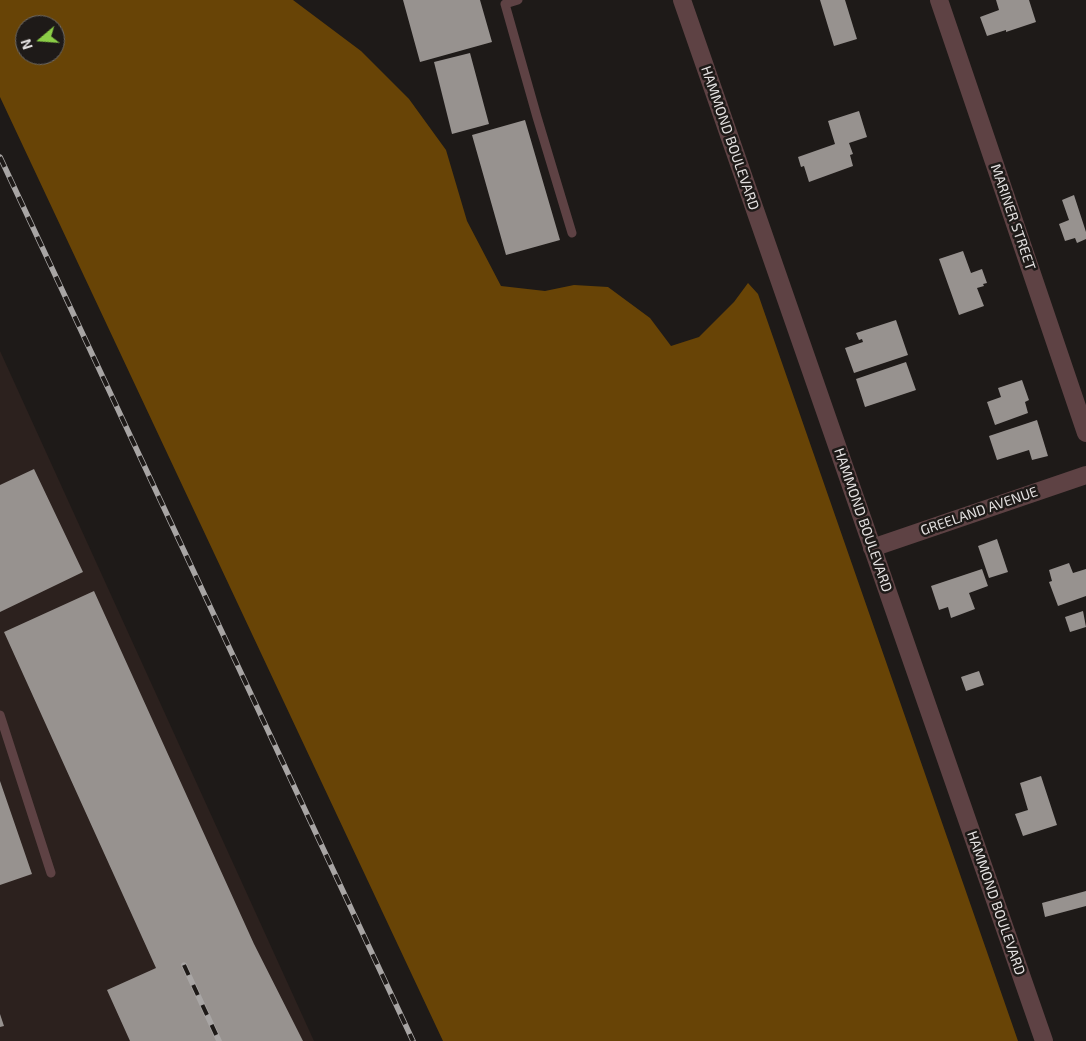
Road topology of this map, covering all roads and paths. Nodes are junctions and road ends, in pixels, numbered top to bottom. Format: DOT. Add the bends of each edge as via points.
graph roads {
  1 [pos="518,0"];
  2 [pos="682,0"];
  3 [pos="939,0"];
  4 [pos="572,233"];
  5 [pos="1086,434"];
  6 [pos="1086,475"];
  7 [pos="872,548"];
  8 [pos="0,715"];
  9 [pos="51,873"];
  10 [pos="1044,1041"];
  1 -- 4 [label="lane" via="506,4"];
  2 -- 7 [label="street, HAMMOND BOULEVARD"];
  3 -- 5 [label="street, MARINER STREET"];
  6 -- 7 [label="street, GREELAND AVENUE"];
  7 -- 10 [label="street, HAMMOND BOULEVARD"];
  8 -- 9 [label="lane"];
}
